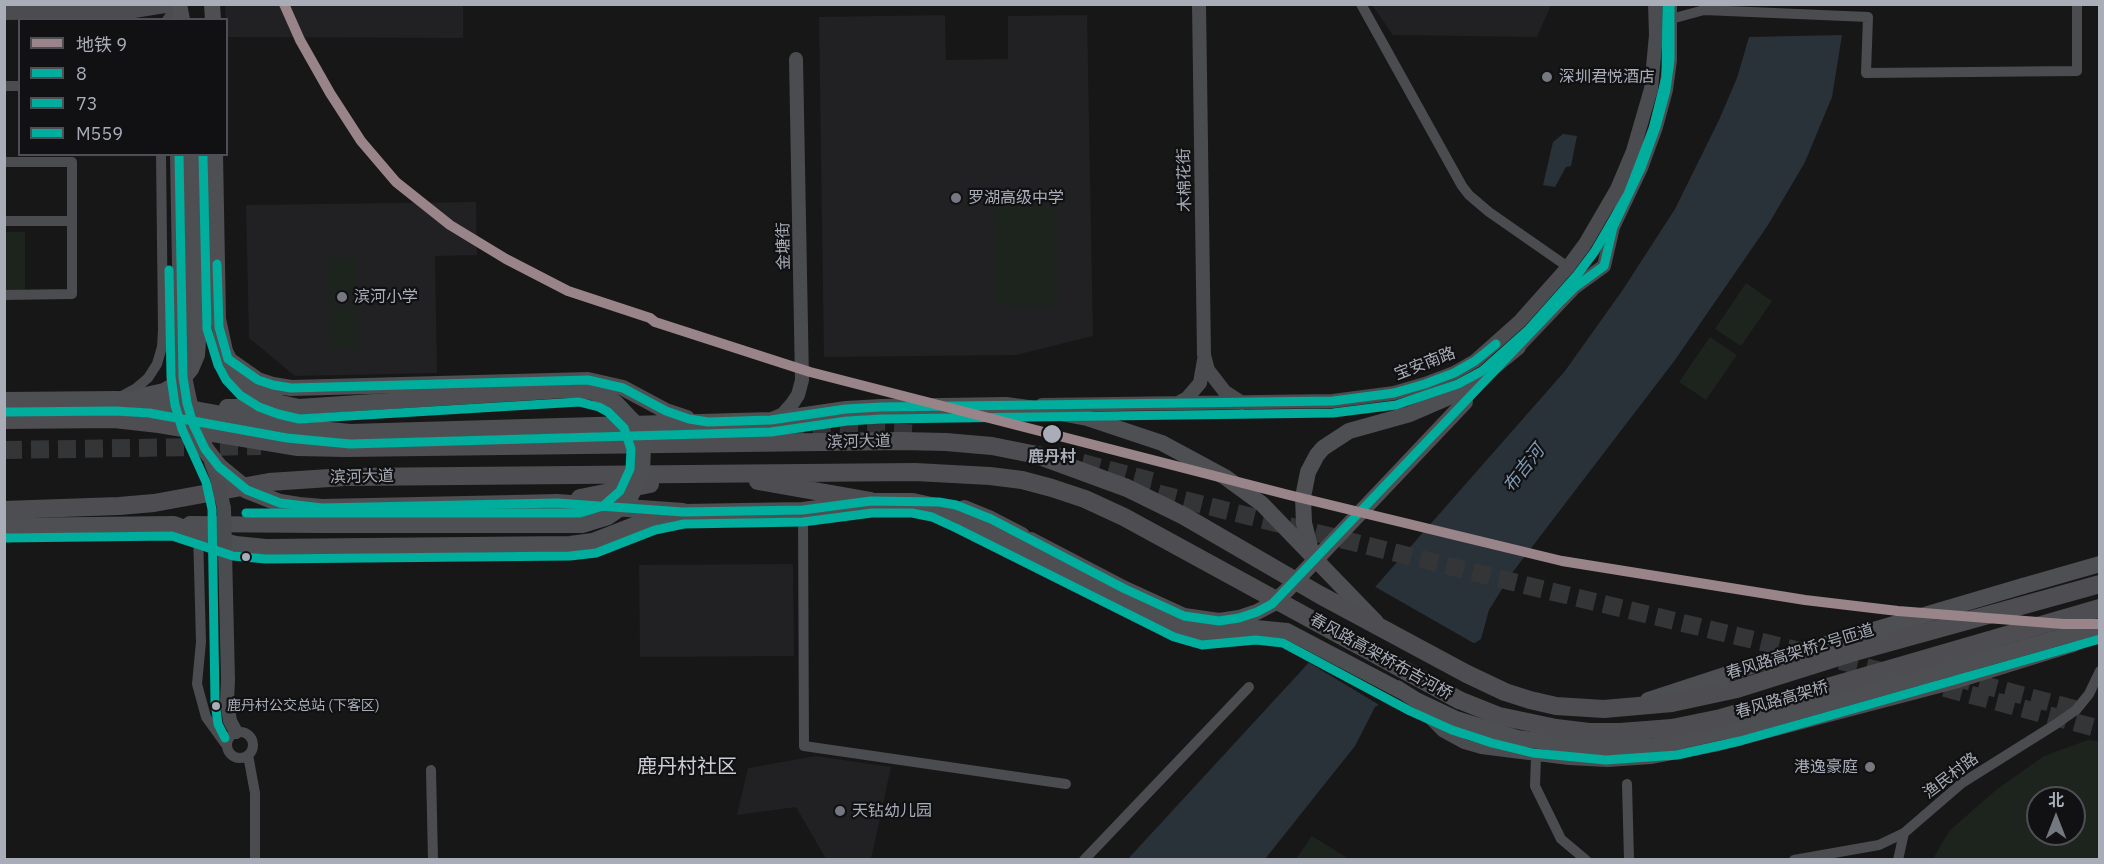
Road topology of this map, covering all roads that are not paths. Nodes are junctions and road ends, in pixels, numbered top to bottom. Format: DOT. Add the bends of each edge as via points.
graph roads {
  1 [pos="178,4"];
  2 [pos="1199,4"];
  3 [pos="1361,4"];
  4 [pos="1655,4"];
  5 [pos="1670,4"];
  6 [pos="2077,4"];
  7 [pos="4,13"];
  8 [pos="168,18"];
  9 [pos="1671,19"];
  10 [pos="796,59"];
  11 [pos="161,156"];
  12 [pos="179,156"];
  13 [pos="192,156"];
  14 [pos="215,156"];
  15 [pos="4,162"];
  16 [pos="4,221"];
  17 [pos="72,221"];
  18 [pos="1568,267"];
  19 [pos="4,295"];
  20 [pos="1518,348"];
  21 [pos="1204,355"];
  22 [pos="228,359"];
  23 [pos="116,399"];
  24 [pos="4,400"];
  25 [pos="1178,403"];
  26 [pos="1242,403"];
  27 [pos="1006,405"];
  28 [pos="185,406"];
  29 [pos="299,407"];
  30 [pos="4,420"];
  31 [pos="771,420"];
  32 [pos="708,422"];
  33 [pos="205,449"];
  34 [pos="694,474"];
  35 [pos="724,474"];
  36 [pos="871,501"];
  37 [pos="913,501"];
  38 [pos="558,503"];
  39 [pos="4,510"];
  40 [pos="803,510"];
  41 [pos="683,512"];
  42 [pos="174,524"];
  43 [pos="246,525"];
  44 [pos="4,526"];
  45 [pos="198,532"];
  46 [pos="266,547"];
  47 [pos="2100,564"];
  48 [pos="1334,580"];
  49 [pos="2100,584"];
  50 [pos="1320,595"];
  51 [pos="2100,608"];
  52 [pos="1295,621"];
  53 [pos="1378,624"];
  54 [pos="2100,626"];
  55 [pos="2100,635"];
  56 [pos="2100,671"];
  57 [pos="1467,674"];
  58 [pos="1249,687"];
  59 [pos="1410,697"];
  60 [pos="1460,700"];
  61 [pos="1605,709"];
  62 [pos="236,732"];
  63 [pos="227,746"];
  64 [pos="248,755"];
  65 [pos="1536,757"];
  66 [pos="431,770"];
  67 [pos="1066,784"];
  68 [pos="1627,784"];
  69 [pos="1904,833"];
  70 [pos="255,860"];
  71 [pos="433,860"];
  72 [pos="1084,860"];
  73 [pos="1586,860"];
  74 [pos="1629,860"];
  75 [pos="1794,860"];
  76 [pos="1898,860"];
  1 -- 7 [label="street" via="128,12"];
  1 -- 8 [label="street"];
  2 -- 21 [label="street, 木棉花街"];
  3 -- 18 [label="street" via="1469,195"];
  4 -- 18 [label="street, 宝安南路" via="1654,75 1642,125 1617,189"];
  5 -- 9 [label="street"];
  6 -- 9 [label="street" via="2077,71 1866,74 1868,17 1704,10"];
  9 -- 20 [label="street" via="1669,76 1661,108 1641,168 1614,227 1604,266 1575,287"];
  10 -- 31 [label="street, 金塘街" via="803,367 798,395 783,414"];
  11 -- 23 [label="street" via="162,347 148,378"];
  12 -- 33 [label="highway, bridge" via="183,377 193,424"];
  13 -- 23 [label="main road" via="197,355 192,369 164,391"];
  14 -- 22 [label="main road" via="218,319"];
  15 -- 17 [label="street" via="72,162"];
  16 -- 17 [label="street"];
  17 -- 19 [label="street" via="72,294"];
  18 -- 26 [label="street, 宝安南路" via="1508,333 1454,373 1394,393 1363,398"];
  20 -- 37 [label="main road, bridge" via="1286,591 1272,604 1239,618 1219,621 1184,616 970,510 939,502"];
  20 -- 48 [label="main road" via="1447,398 1349,431 1317,455 1304,487 1304,523 1313,555"];
  21 -- 25 [label="street, 木棉花街" via="1200,383"];
  21 -- 26 [label="street, 木棉花街" via="1208,370 1225,392"];
  22 -- 29 [label="main road" via="236,374 263,396"];
  22 -- 32 [label="main road" via="258,380 291,388 588,380 623,388 666,411"];
  23 -- 24 [label="main road"];
  23 -- 28 [label="main road"];
  25 -- 26 [label="street, 宝安南路"];
  25 -- 27 [label="street, 宝安南路"];
  27 -- 31 [label="main road" via="846,409"];
  27 -- 48 [label="main road" via="1087,418 1162,443 1197,460 1262,504"];
  28 -- 29 [label="main road"];
  28 -- 32 [label="main road" via="289,426 350,432"];
  29 -- 43 [label="main road, bridge" via="566,390 592,392 616,404 634,422 643,447 642,472 634,492 621,508 608,517 582,525"];
  30 -- 50 [label="highway, 滨河大道" via="114,419 288,446 345,448 902,441 992,446 1037,455 1127,488 1184,516"];
  31 -- 32 [label="main road"];
  33 -- 38 [label="highway, bridge" via="219,467 247,490 280,503 322,508"];
  33 -- 62 [label="street, bridge" via="224,508 227,702"];
  34 -- 35 [label="highway, 滨河大道"];
  34 -- 38 [label="highway"];
  34 -- 39 [label="highway, 滨河大道" via="306,478 143,504"];
  35 -- 36 [label="highway"];
  35 -- 52 [label="highway, 滨河大道" via="915,472 1022,480 1085,499 1124,517 1250,584"];
  36 -- 37 [label="main road"];
  36 -- 40 [label="main road"];
  37 -- 52 [label="main road" via="961,517 1178,626 1217,633 1270,628"];
  38 -- 41 [label="highway"];
  40 -- 41 [label="main road"];
  40 -- 67 [label="street" via="804,746"];
  41 -- 46 [label="main road" via="652,518 593,541 570,544"];
  42 -- 43 [label="main road"];
  42 -- 44 [label="main road"];
  42 -- 45 [label="main road"];
  43 -- 46 [label="main road"];
  45 -- 46 [label="main road" via="236,544"];
  45 -- 63 [label="street" via="201,642 197,684 206,717"];
  47 -- 61 [label="main road, 春风路高架桥2号匝道, bridge" via="1755,665 1660,697"];
  48 -- 53 [label="main road"];
  49 -- 61 [label="highway, 春风路高架桥, bridge" via="1706,697"];
  50 -- 53 [label="highway, 春风路高架桥布吉河桥"];
  51 -- 60 [label="highway, 春风路高架桥, bridge" via="1721,718 1672,728 1589,732 1556,728 1499,716"];
  52 -- 59 [label="main road"];
  52 -- 60 [label="highway, 春风路高架桥布吉河桥"];
  53 -- 57 [label="highway, 春风路高架桥布吉河桥"];
  54 -- 59 [label="main road" via="1808,710 1675,743 1606,748 1517,738 1456,718"];
  55 -- 65 [label="street" via="2074,647 1955,684 1693,752 1631,761"];
  56 -- 69 [label="street, 渔民村路" via="2090,694 2076,710 1962,783"];
  57 -- 61 [label="highway, 春风路高架桥, bridge" via="1530,700"];
  58 -- 72 [label="street"];
  59 -- 65 [label="street" via="1437,728 1457,741 1481,749"];
  62 -- 63 [label="street"];
  62 -- 64 [label="street" via="244,732 253,741"];
  63 -- 64 [label="street" via="234,757"];
  64 -- 70 [label="street" via="255,793"];
  65 -- 73 [label="street" via="1535,786 1561,839"];
  66 -- 71 [label="street"];
  68 -- 74 [label="street"];
  69 -- 75 [label="street, 渔民村路" via="1879,845"];
  69 -- 76 [label="street"];
}
